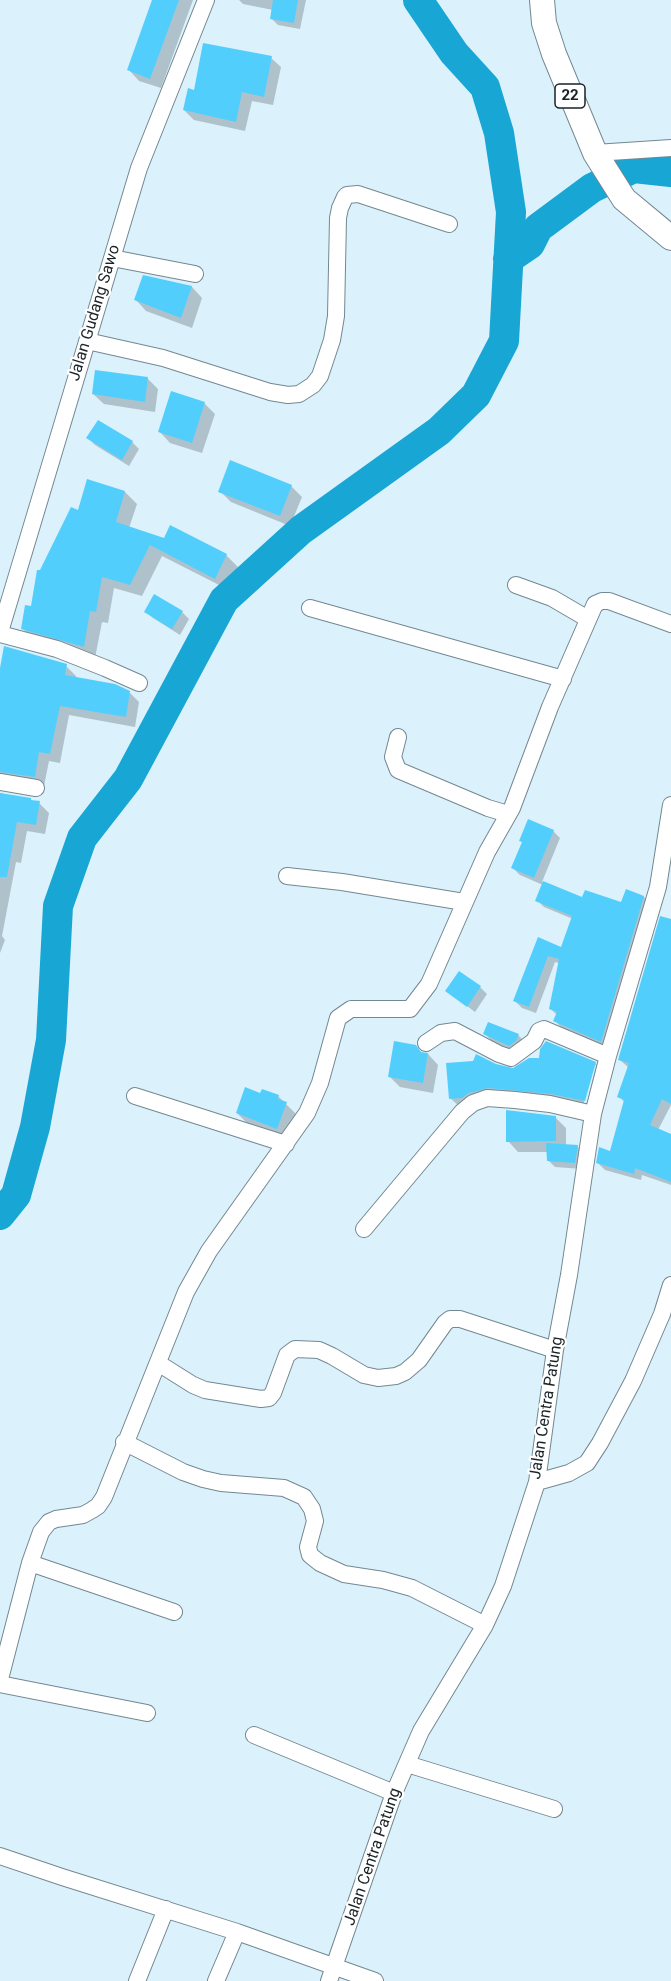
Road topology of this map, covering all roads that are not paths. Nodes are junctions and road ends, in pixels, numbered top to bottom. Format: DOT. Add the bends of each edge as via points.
graph roads {
  1 [pos="206,0"];
  2 [pos="525,0"];
  3 [pos="543,12"];
  4 [pos="671,148"];
  5 [pos="598,160"];
  6 [pos="449,224"];
  7 [pos="671,238"];
  8 [pos="112,258"];
  9 [pos="195,274"];
  10 [pos="87,341"];
  11 [pos="516,585"];
  12 [pos="310,608"];
  13 [pos="588,619"];
  14 [pos="671,624"];
  15 [pos="0,633"];
  16 [pos="563,679"];
  17 [pos="139,683"];
  18 [pos="398,737"];
  19 [pos="0,782"];
  20 [pos="36,788"];
  21 [pos="671,805"];
  22 [pos="508,814"];
  23 [pos="287,876"];
  24 [pos="464,902"];
  25 [pos="426,1043"];
  26 [pos="608,1056"];
  27 [pos="135,1096"];
  28 [pos="593,1114"];
  29 [pos="286,1144"];
  30 [pos="364,1229"];
  31 [pos="671,1285"];
  32 [pos="555,1350"];
  33 [pos="158,1363"];
  34 [pos="124,1442"];
  35 [pos="537,1482"];
  36 [pos="30,1563"];
  37 [pos="174,1612"];
  38 [pos="485,1625"];
  39 [pos="0,1681"];
  40 [pos="147,1713"];
  41 [pos="254,1735"];
  42 [pos="407,1764"];
  43 [pos="394,1793"];
  44 [pos="554,1809"];
  45 [pos="0,1856"];
  46 [pos="166,1909"];
  47 [pos="237,1932"];
  48 [pos="332,1974"];
  49 [pos="137,1981"];
  50 [pos="216,1981"];
  51 [pos="375,1981"];
  1 -- 8 [label="street, Jalan Gudang Sawo" via="139,168"];
  2 -- 3 [label="highway, 22"];
  3 -- 5 [label="highway, 22" via="554,54"];
  4 -- 5 [label="street"];
  5 -- 7 [label="highway, 22" via="624,199"];
  6 -- 10 [label="street" via="358,194 345,197 337,226 337,303 332,340 320,376 299,394 270,392 163,358"];
  8 -- 9 [label="street"];
  8 -- 10 [label="street, Jalan Gudang Sawo"];
  10 -- 15 [label="street, Jalan Gudang Sawo"];
  11 -- 13 [label="street" via="552,598"];
  12 -- 16 [label="street"];
  13 -- 14 [label="street" via="595,604 609,601"];
  13 -- 16 [label="street"];
  15 -- 17 [label="street" via="57,649"];
  16 -- 22 [label="street"];
  18 -- 22 [label="street" via="393,757 398,770"];
  19 -- 20 [label="street"];
  21 -- 26 [label="street, Jalan Centra Patung" via="658,887"];
  22 -- 24 [label="street"];
  23 -- 24 [label="street"];
  24 -- 29 [label="street" via="429,984 410,1009 351,1009 338,1018 320,1083 307,1113"];
  25 -- 26 [label="street" via="441,1033 455,1031 512,1058 544,1029"];
  26 -- 28 [label="street, Jalan Centra Patung"];
  27 -- 29 [label="street"];
  28 -- 30 [label="street" via="515,1100 487,1098 473,1103"];
  28 -- 32 [label="street, Jalan Centra Patung"];
  29 -- 33 [label="street" via="209,1251 186,1292"];
  31 -- 35 [label="street" via="633,1381 600,1443 587,1462 569,1473"];
  32 -- 33 [label="street" via="460,1319 450,1320 419,1360 396,1376 364,1376 319,1350 295,1349 286,1355 273,1393 261,1399 205,1390"];
  32 -- 35 [label="street, Jalan Centra Patung"];
  33 -- 34 [label="street"];
  34 -- 36 [label="street" via="98,1506 83,1515 49,1522 41,1532"];
  34 -- 38 [label="street" via="203,1479 284,1488 304,1497 315,1521 308,1547 310,1555 320,1563 344,1574 412,1588"];
  35 -- 38 [label="street, Jalan Centra Patung" via="503,1586"];
  36 -- 37 [label="street"];
  36 -- 39 [label="street"];
  38 -- 42 [label="street, Jalan Centra Patung" via="422,1731"];
  39 -- 40 [label="street"];
  41 -- 43 [label="street"];
  42 -- 43 [label="street, Jalan Centra Patung"];
  42 -- 44 [label="street"];
  43 -- 48 [label="street, Jalan Centra Patung"];
  45 -- 46 [label="street"];
  46 -- 47 [label="street"];
  46 -- 49 [label="street"];
  47 -- 48 [label="street"];
  47 -- 50 [label="street"];
  48 -- 51 [label="street"];
}
